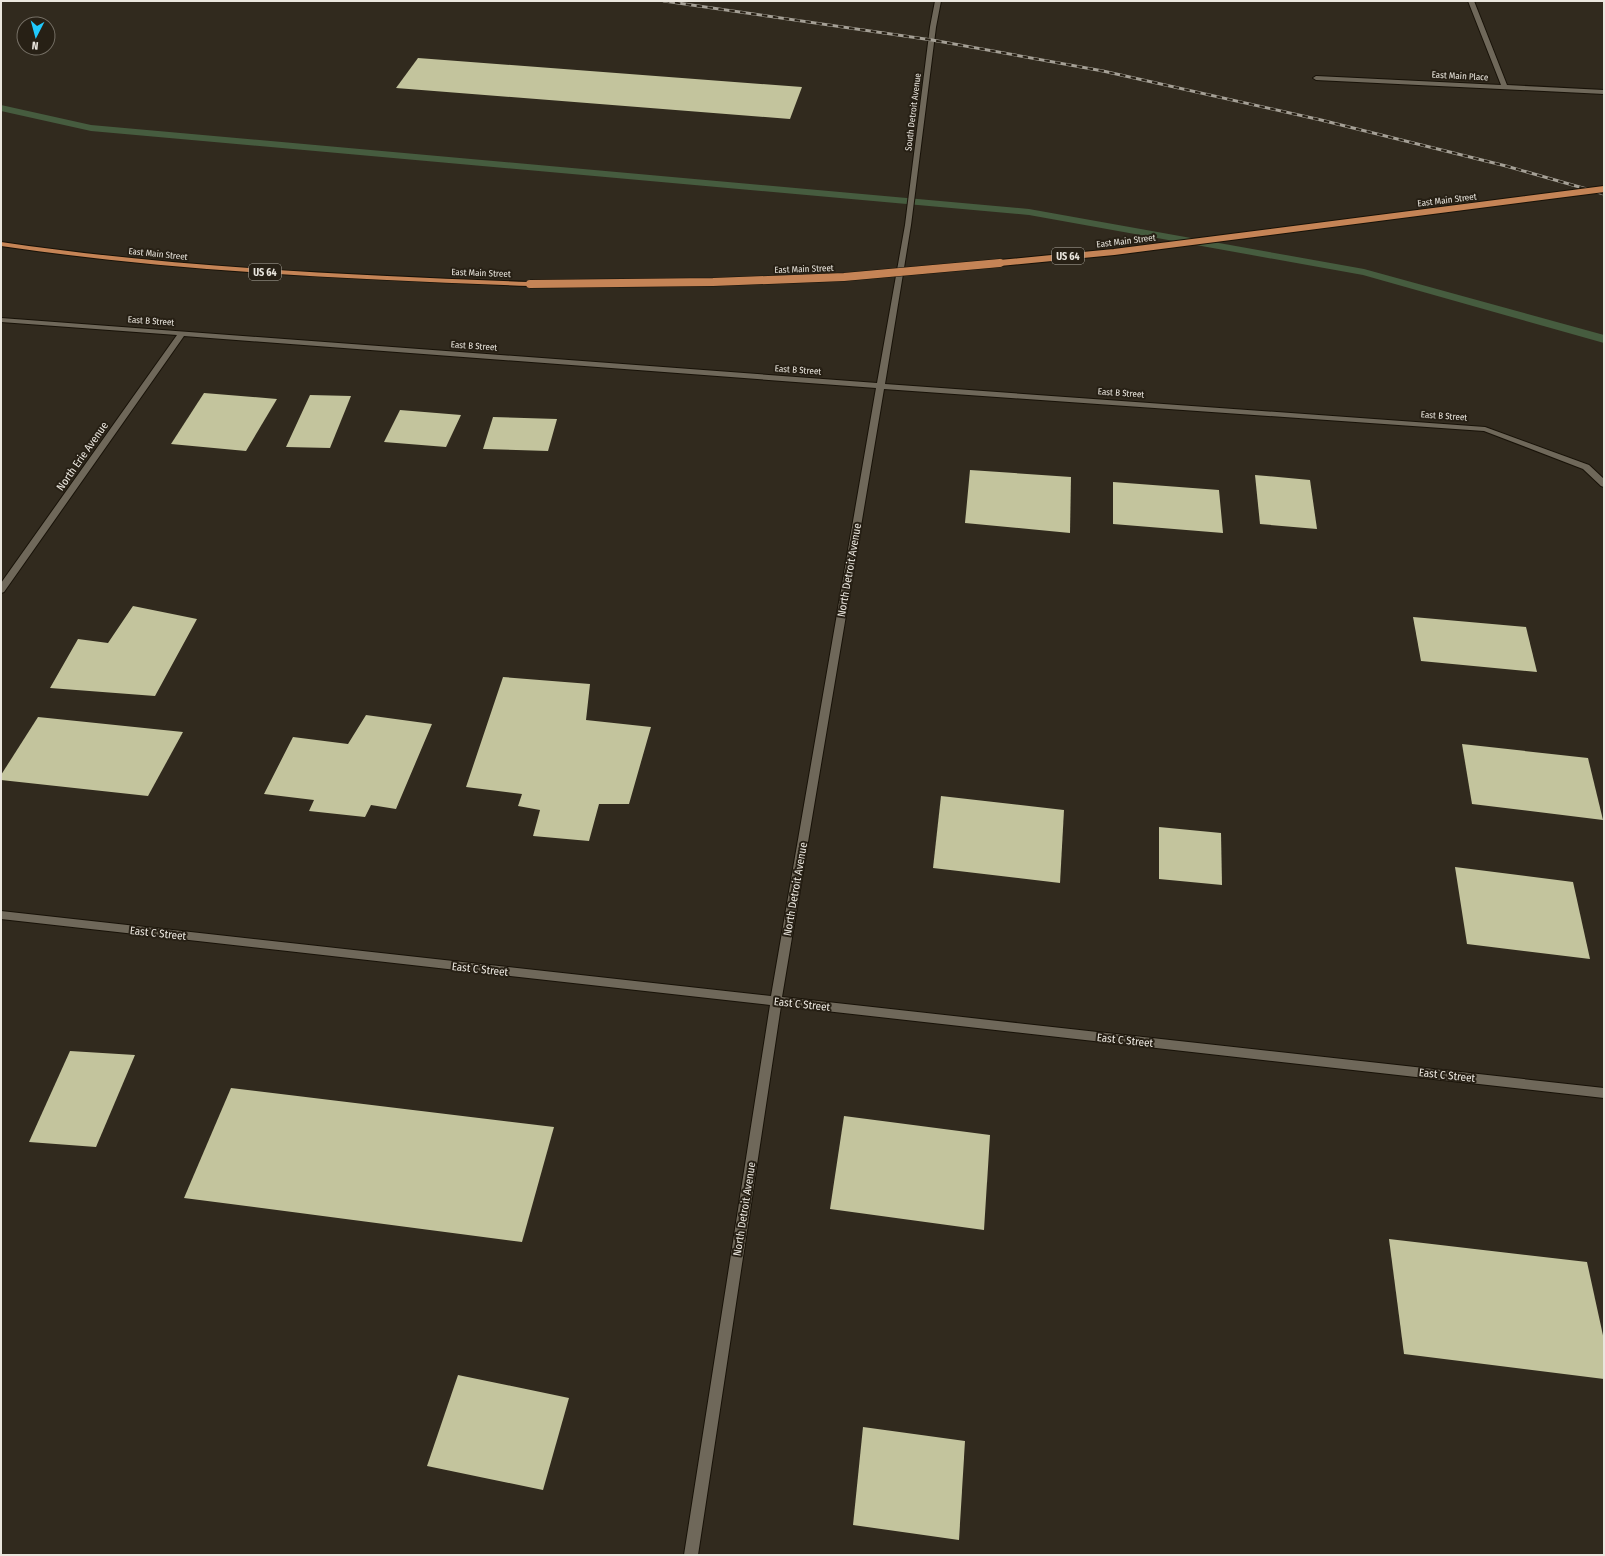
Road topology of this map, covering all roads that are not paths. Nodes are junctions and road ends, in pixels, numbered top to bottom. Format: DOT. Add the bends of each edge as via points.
graph roads {
  1 [pos="938,1"];
  2 [pos="1471,1"];
  3 [pos="1316,78"];
  4 [pos="1505,87"];
  5 [pos="1604,92"];
  6 [pos="1604,189"];
  7 [pos="908,225"];
  8 [pos="1,244"];
  9 [pos="1,320"];
  10 [pos="182,334"];
  11 [pos="880,386"];
  12 [pos="1604,484"];
  13 [pos="1,590"];
  14 [pos="1,916"];
  15 [pos="776,1002"];
  16 [pos="1604,1093"];
  17 [pos="691,1555"];
  1 -- 7 [label="street, South Detroit Avenue"];
  2 -- 4 [label="street"];
  3 -- 4 [label="street, East Main Place"];
  4 -- 5 [label="street, East Main Place"];
  6 -- 8 [label="main road, East Main Street / US 64, bridge" via="1114,252 844,276 728,281 530,284 312,276 163,264"];
  7 -- 11 [label="street, North Detroit Avenue"];
  9 -- 10 [label="street, East B Street"];
  10 -- 11 [label="street, East B Street"];
  10 -- 13 [label="street, North Erie Avenue"];
  11 -- 12 [label="street, East B Street" via="1485,429 1586,467"];
  11 -- 15 [label="street, North Detroit Avenue"];
  14 -- 15 [label="street, East C Street"];
  15 -- 16 [label="street, East C Street"];
  15 -- 17 [label="street, North Detroit Avenue"];
}
